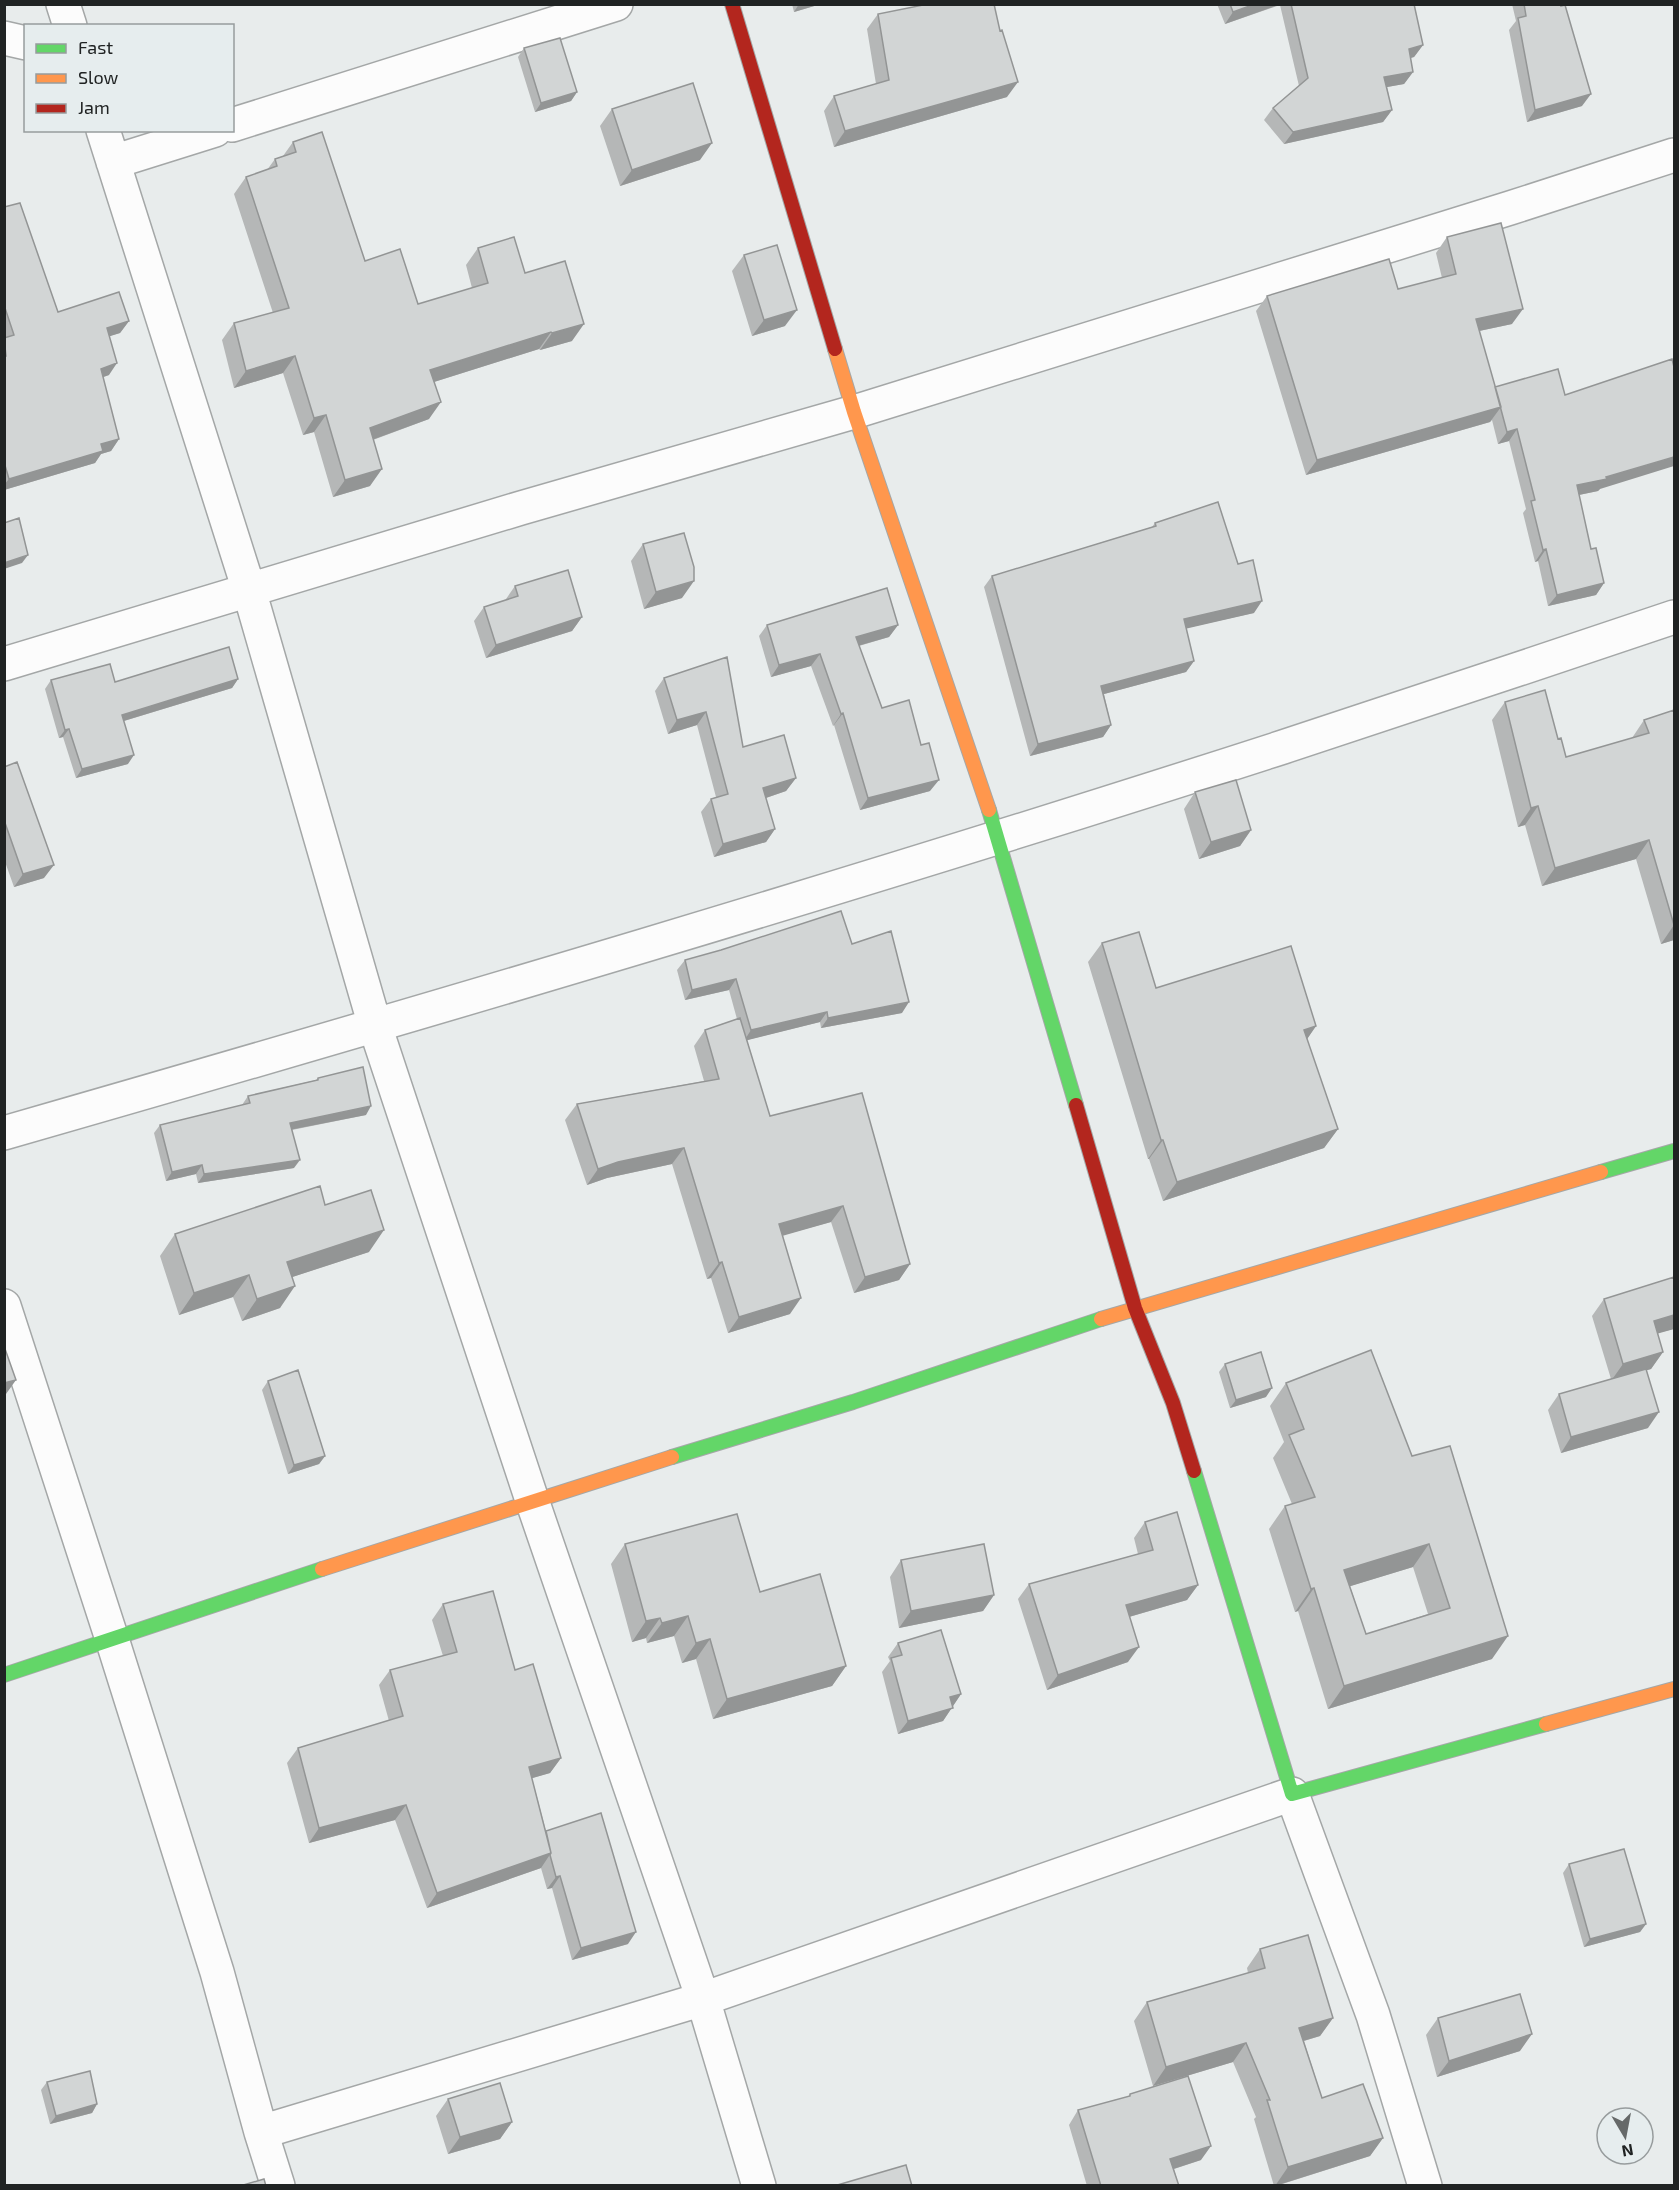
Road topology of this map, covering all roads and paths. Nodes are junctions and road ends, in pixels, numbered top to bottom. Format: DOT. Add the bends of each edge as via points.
graph roads {
  1 [pos="63,4"];
  2 [pos="616,4"];
  3 [pos="732,4"];
  4 [pos="69,24"];
  5 [pos="4,38"];
  6 [pos="24,43"];
  7 [pos="234,124"];
  8 [pos="104,132"];
  9 [pos="208,132"];
  10 [pos="1674,155"];
  11 [pos="113,162"];
  12 [pos="854,412"];
  13 [pos="249,590"];
  14 [pos="1674,617"];
  15 [pos="4,663"];
  16 [pos="999,836"];
  17 [pos="375,1026"];
  18 [pos="4,1133"];
  19 [pos="1674,1151"];
  20 [pos="4,1306"];
  21 [pos="1135,1308"];
  22 [pos="533,1503"];
  23 [pos="112,1639"];
  24 [pos="4,1675"];
  25 [pos="1674,1689"];
  26 [pos="1292,1794"];
  27 [pos="703,1999"];
  28 [pos="261,2132"];
  29 [pos="278,2186"];
  30 [pos="759,2186"];
  31 [pos="1425,2186"];
  1 -- 4 [label="street"];
  2 -- 7 [label="street"];
  3 -- 12 [label="street"];
  5 -- 6 [label="street"];
  8 -- 11 [label="street"];
  9 -- 11 [label="street"];
  10 -- 12 [label="street"];
  11 -- 13 [label="street"];
  12 -- 13 [label="street"];
  12 -- 16 [label="street"];
  13 -- 15 [label="street"];
  13 -- 17 [label="street"];
  14 -- 16 [label="street"];
  16 -- 17 [label="street"];
  16 -- 21 [label="street"];
  17 -- 18 [label="street"];
  17 -- 22 [label="street"];
  19 -- 21 [label="street"];
  20 -- 23 [label="street"];
  21 -- 22 [label="street"];
  21 -- 26 [label="street" via="1173,1403"];
  22 -- 23 [label="street"];
  22 -- 27 [label="street"];
  23 -- 24 [label="street"];
  23 -- 28 [label="street" via="217,1972"];
  25 -- 26 [label="street"];
  26 -- 27 [label="street"];
  26 -- 31 [label="street" via="1373,2015"];
  27 -- 28 [label="street"];
  27 -- 30 [label="street"];
  28 -- 29 [label="street"];
}
